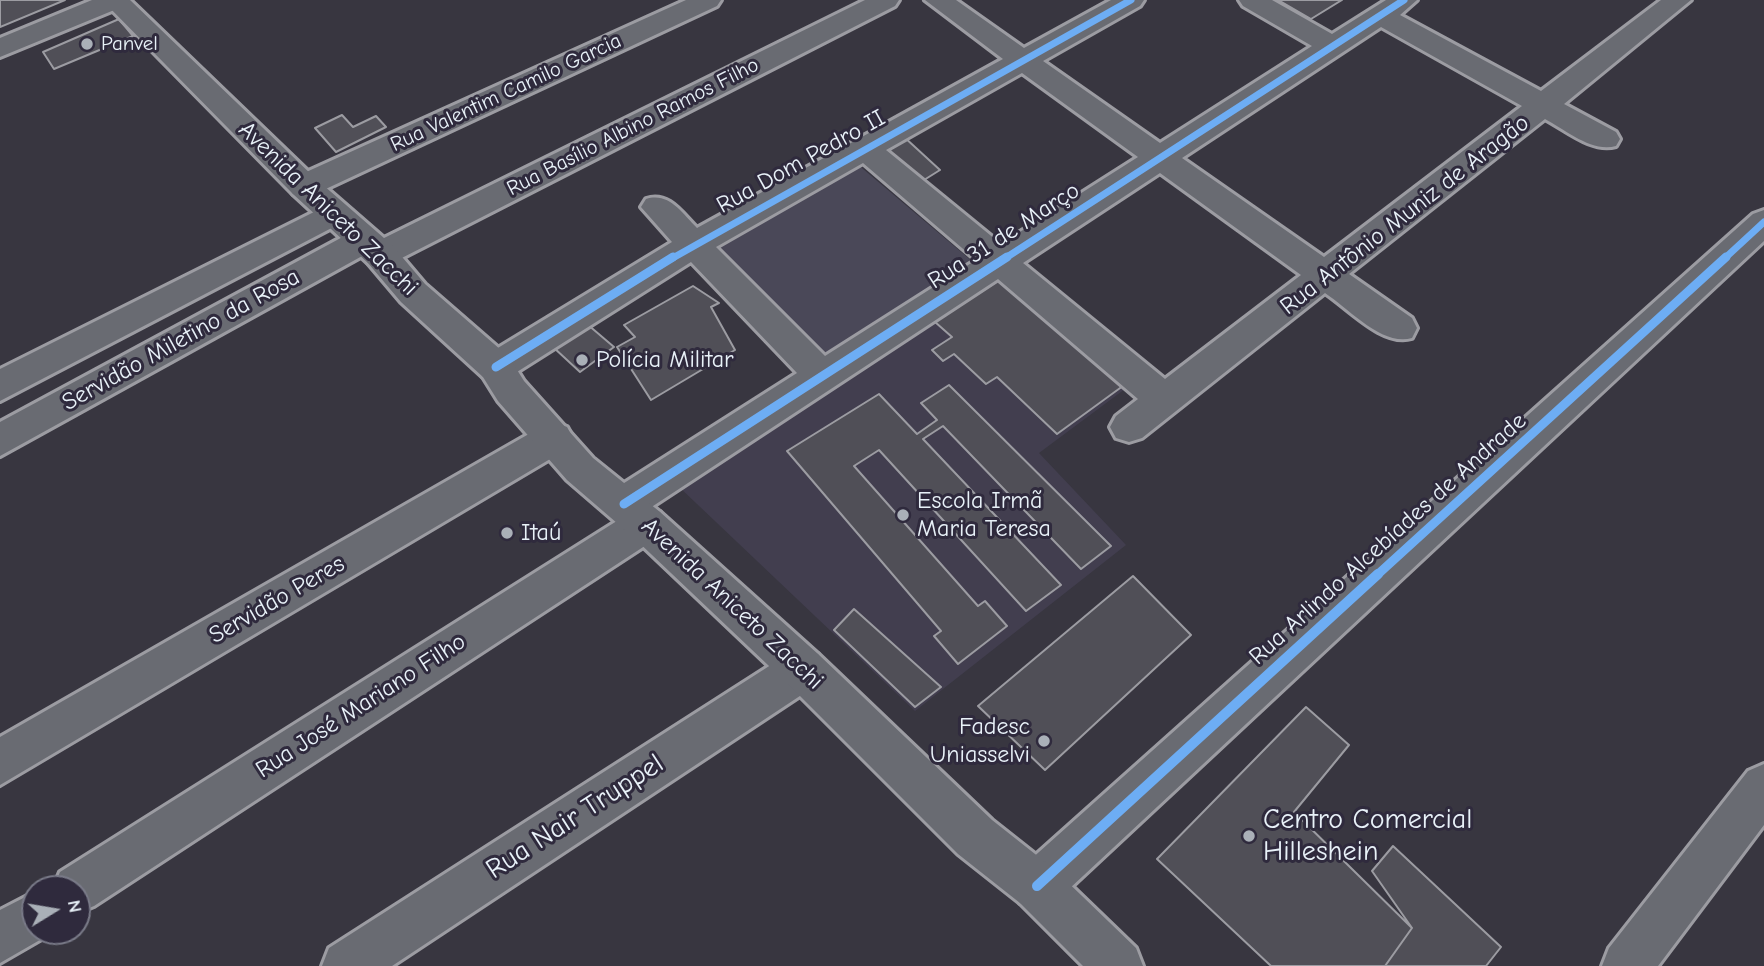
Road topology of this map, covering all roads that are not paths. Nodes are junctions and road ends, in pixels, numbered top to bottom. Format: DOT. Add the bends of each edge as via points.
graph roads {
  1 [pos="115,0"];
  2 [pos="708,0"];
  3 [pos="886,0"];
  4 [pos="938,0"];
  5 [pos="1131,0"];
  6 [pos="1252,0"];
  7 [pos="1678,0"];
  8 [pos="1392,8"];
  9 [pos="1332,47"];
  10 [pos="0,48"];
  11 [pos="1022,61"];
  12 [pos="1545,106"];
  13 [pos="1605,139"];
  14 [pos="865,149"];
  15 [pos="1160,158"];
  16 [pos="304,186"];
  17 [pos="657,207"];
  18 [pos="334,213"];
  19 [pos="1759,235"];
  20 [pos="694,244"];
  21 [pos="371,247"];
  22 [pos="999,261"];
  23 [pos="1326,276"];
  24 [pos="1400,328"];
  25 [pos="496,367"];
  26 [pos="822,376"];
  27 [pos="0,386"];
  28 [pos="1165,400"];
  29 [pos="1129,427"];
  30 [pos="554,438"];
  31 [pos="0,440"];
  32 [pos="635,514"];
  33 [pos="803,669"];
  34 [pos="0,762"];
  35 [pos="1764,787"];
  36 [pos="91,880"];
  37 [pos="1037,886"];
  38 [pos="21,925"];
  39 [pos="0,938"];
  40 [pos="347,966"];
  41 [pos="1118,966"];
  42 [pos="1627,966"];
  1 -- 10 [label="street"];
  1 -- 16 [label="street, Avenida Aniceto Zacchi"];
  2 -- 16 [label="street, Rua Valentim Camilo Garcia"];
  3 -- 21 [label="street, Rua Basílio Albino Ramos Filho"];
  4 -- 11 [label="street"];
  5 -- 11 [label="street, Rua Dom Pedro II"];
  6 -- 9 [label="street"];
  7 -- 12 [label="street, Rua Antônio Muniz de Aragão"];
  8 -- 9 [label="street, Rua 31 de Março"];
  8 -- 12 [label="street"];
  9 -- 15 [label="street, Rua 31 de Março"];
  11 -- 14 [label="street, Rua Dom Pedro II"];
  11 -- 15 [label="street"];
  12 -- 13 [label="street"];
  12 -- 23 [label="street, Rua Antônio Muniz de Aragão"];
  14 -- 20 [label="street, Rua Dom Pedro II"];
  14 -- 22 [label="street"];
  15 -- 22 [label="street, Rua 31 de Março"];
  15 -- 23 [label="street"];
  16 -- 18 [label="street, Avenida Aniceto Zacchi"];
  17 -- 20 [label="street"];
  18 -- 21 [label="street, Avenida Aniceto Zacchi"];
  18 -- 27 [label="street"];
  19 -- 37 [label="street, Rua Arlindo Alcebíades de Andrade"];
  20 -- 25 [label="street, Rua Dom Pedro II"];
  20 -- 26 [label="street"];
  21 -- 25 [label="street, Avenida Aniceto Zacchi" via="413,293"];
  21 -- 31 [label="street, Servidão Miletino da Rosa"];
  22 -- 26 [label="street, Rua 31 de Março"];
  22 -- 28 [label="street"];
  23 -- 24 [label="street"];
  23 -- 28 [label="street, Rua Antônio Muniz de Aragão"];
  25 -- 30 [label="street, Avenida Aniceto Zacchi" via="511,391"];
  26 -- 32 [label="street, Rua 31 de Março"];
  28 -- 29 [label="street, Rua Antônio Muniz de Aragão"];
  30 -- 32 [label="street, Avenida Aniceto Zacchi" via="580,469"];
  30 -- 34 [label="street, Servidão Peres"];
  32 -- 33 [label="street, Avenida Aniceto Zacchi"];
  32 -- 36 [label="street, Rua José Mariano Filho"];
  33 -- 37 [label="street, Avenida Aniceto Zacchi" via="975,837"];
  33 -- 40 [label="street, Rua Nair Truppel"];
  35 -- 42 [label="street"];
  37 -- 41 [label="street, Avenida Aniceto Zacchi"];
  38 -- 39 [label="street"];
}
